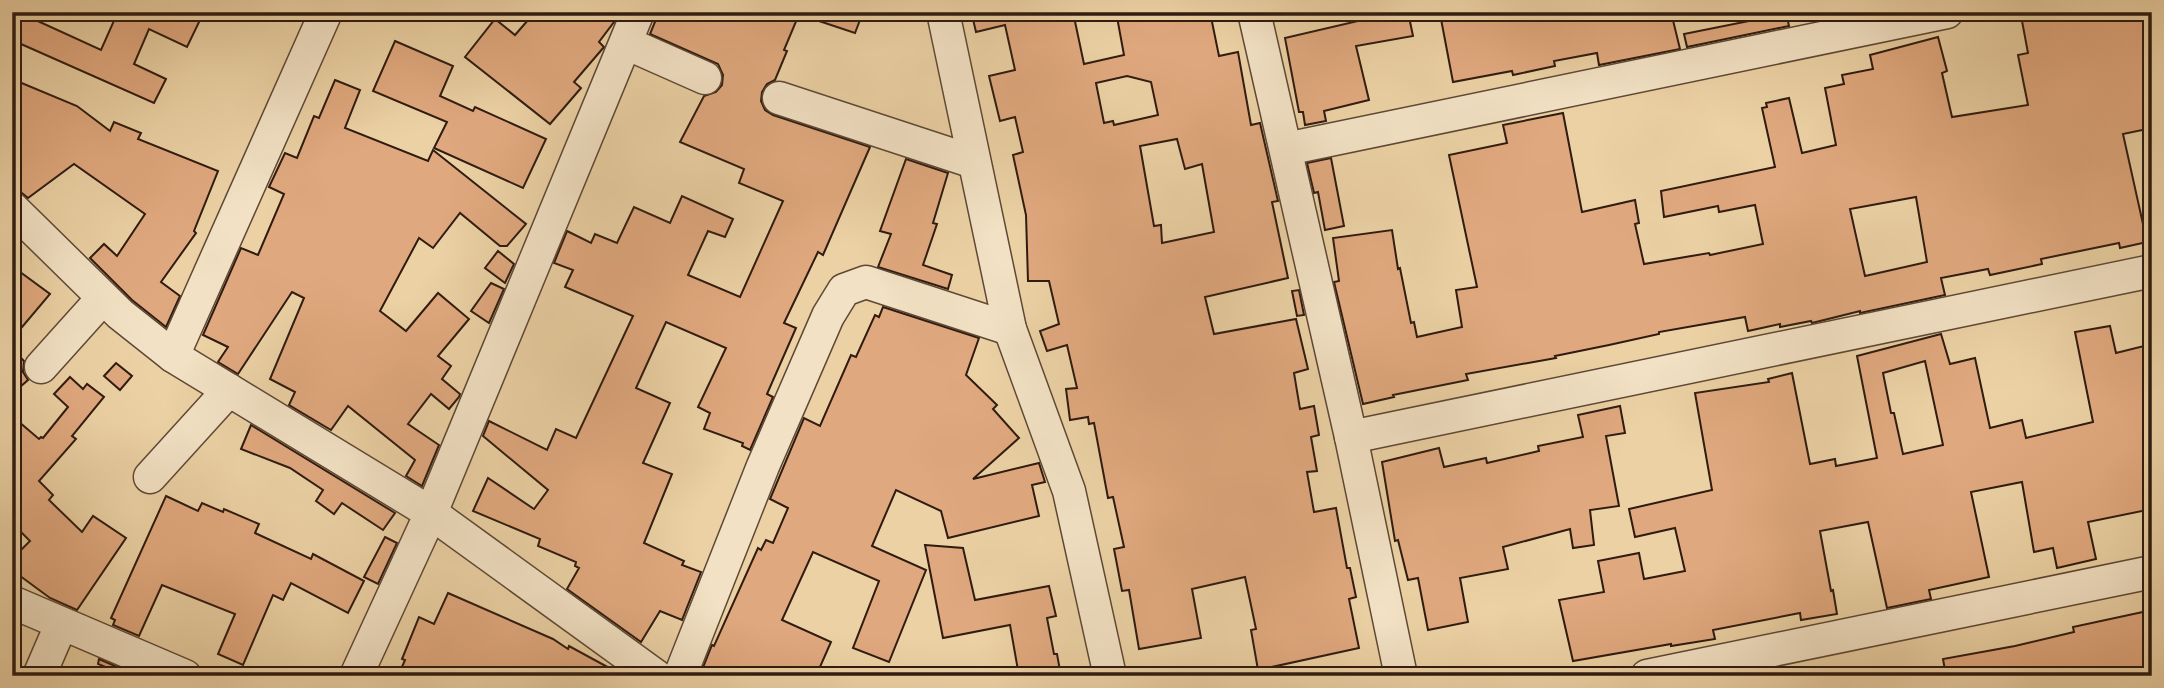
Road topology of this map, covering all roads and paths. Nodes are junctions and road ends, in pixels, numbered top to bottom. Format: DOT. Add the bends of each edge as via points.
graph roads {
  1 [pos="326,12"];
  2 [pos="638,12"];
  3 [pos="943,12"];
  4 [pos="1254,12"];
  5 [pos="1947,12"];
  6 [pos="626,43"];
  7 [pos="705,78"];
  8 [pos="779,98"];
  9 [pos="1286,149"];
  10 [pos="975,162"];
  11 [pos="12,208"];
  12 [pos="2152,271"];
  13 [pos="103,298"];
  14 [pos="1010,329"];
  15 [pos="173,356"];
  16 [pos="41,367"];
  17 [pos="229,390"];
  18 [pos="1351,437"];
  19 [pos="150,477"];
  20 [pos="431,513"];
  21 [pos="2152,572"];
  22 [pos="12,602"];
  23 [pos="61,625"];
  24 [pos="39,676"];
  25 [pos="185,676"];
  26 [pos="356,676"];
  27 [pos="656,676"];
  28 [pos="680,676"];
  29 [pos="1110,676"];
  30 [pos="1401,676"];
  31 [pos="1647,676"];
  1 -- 15 [label="street"];
  2 -- 6 [label="street"];
  3 -- 10 [label="street"];
  4 -- 9 [label="street"];
  5 -- 9 [label="street"];
  6 -- 7 [label="street"];
  6 -- 20 [label="street"];
  8 -- 10 [label="street"];
  9 -- 18 [label="street"];
  10 -- 14 [label="street"];
  11 -- 13 [label="street"];
  12 -- 18 [label="street"];
  13 -- 15 [label="street"];
  13 -- 16 [label="street"];
  14 -- 28 [label="street" via="866,282 844,290 828,316 763,466"];
  14 -- 29 [label="street" via="1069,491"];
  15 -- 17 [label="street"];
  17 -- 19 [label="street"];
  17 -- 20 [label="street"];
  18 -- 30 [label="street"];
  20 -- 26 [label="street"];
  20 -- 27 [label="street"];
  21 -- 31 [label="street"];
  22 -- 23 [label="street"];
  23 -- 24 [label="street"];
  23 -- 25 [label="street"];
}
